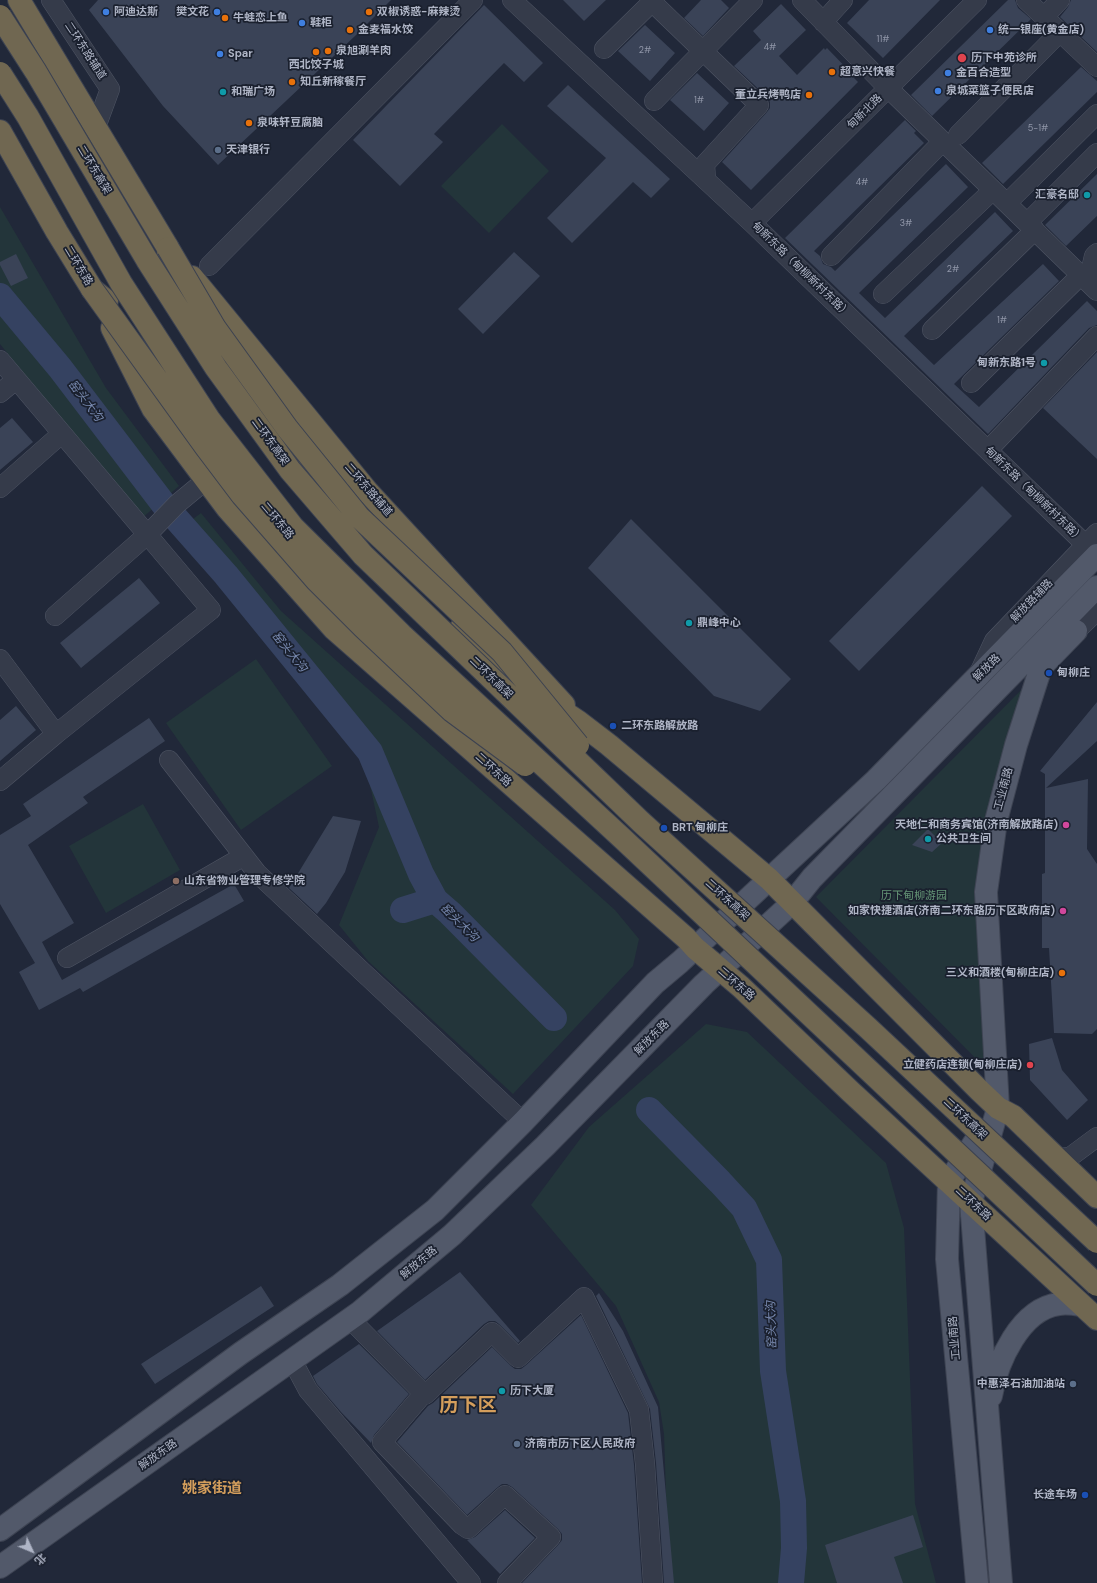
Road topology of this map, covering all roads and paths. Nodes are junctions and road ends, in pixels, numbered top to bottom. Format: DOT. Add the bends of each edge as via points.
graph roads {
  1 [pos="19,0"];
  2 [pos="51,0"];
  3 [pos="473,0"];
  4 [pos="512,0"];
  5 [pos="753,0"];
  6 [pos="802,0"];
  7 [pos="843,0"];
  8 [pos="977,0"];
  9 [pos="1026,0"];
  10 [pos="1060,0"];
  11 [pos="652,1"];
  12 [pos="0,16"];
  13 [pos="1044,17"];
  14 [pos="823,22"];
  15 [pos="1060,32"];
  16 [pos="604,49"];
  17 [pos="703,52"];
  18 [pos="1097,68"];
  19 [pos="0,73"];
  20 [pos="888,88"];
  21 [pos="654,101"];
  22 [pos="1097,114"];
  23 [pos="96,127"];
  24 [pos="0,131"];
  25 [pos="950,138"];
  26 [pos="1097,153"];
  27 [pos="706,180"];
  28 [pos="993,190"];
  29 [pos="1007,203"];
  30 [pos="752,223"];
  31 [pos="1031,227"];
  32 [pos="168,248"];
  33 [pos="1097,253"];
  34 [pos="831,256"];
  35 [pos="209,266"];
  36 [pos="1088,283"];
  37 [pos="92,289"];
  38 [pos="883,294"];
  39 [pos="932,330"];
  40 [pos="1097,336"];
  41 [pos="0,360"];
  42 [pos="971,383"];
  43 [pos="59,436"];
  44 [pos="988,450"];
  45 [pos="201,485"];
  46 [pos="0,488"];
  47 [pos="148,534"];
  48 [pos="1093,544"];
  49 [pos="1097,587"];
  50 [pos="1097,611"];
  51 [pos="55,616"];
  52 [pos="1076,631"];
  53 [pos="1051,641"];
  54 [pos="0,659"];
  55 [pos="580,722"];
  56 [pos="56,734"];
  57 [pos="470,749"];
  58 [pos="169,760"];
  59 [pos="876,780"];
  60 [pos="0,781"];
  61 [pos="893,795"];
  62 [pos="641,822"];
  63 [pos="623,839"];
  64 [pos="244,856"];
  65 [pos="769,878"];
  66 [pos="792,904"];
  67 [pos="695,948"];
  68 [pos="68,958"];
  69 [pos="720,969"];
  70 [pos="998,1108"];
  71 [pos="523,1122"];
  72 [pos="1097,1137"];
  73 [pos="1057,1158"];
  74 [pos="949,1181"];
  75 [pos="1097,1197"];
  76 [pos="971,1202"];
  77 [pos="1097,1242"];
  78 [pos="1097,1285"];
  79 [pos="1080,1305"];
  80 [pos="350,1319"];
  81 [pos="1097,1319"];
  82 [pos="292,1360"];
  83 [pos="424,1393"];
  84 [pos="988,1418"];
  85 [pos="0,1530"];
  86 [pos="0,1567"];
  87 [pos="471,1583"];
  88 [pos="507,1583"];
  89 [pos="653,1583"];
  90 [pos="977,1583"];
  91 [pos="1001,1583"];
  1 -- 23 [label="highway"];
  2 -- 23 [label="street, 二环东路辅道" via="110,89"];
  3 -- 35 [label="street"];
  4 -- 27 [label="street, 甸新东路（甸柳新村东路）"];
  5 -- 17 [label="street"];
  6 -- 14 [label="street"];
  7 -- 14 [label="street"];
  8 -- 20 [label="street, 甸新北路"];
  9 -- 13 [label="street"];
  10 -- 13 [label="street"];
  11 -- 16 [label="street"];
  11 -- 17 [label="street"];
  12 -- 62 [label="highway, 二环东高架, bridge" via="147,260 212,362 290,470 363,555"];
  13 -- 15 [label="street"];
  14 -- 20 [label="street"];
  15 -- 18 [label="street"];
  15 -- 25 [label="street"];
  17 -- 21 [label="street"];
  17 -- 27 [label="street" via="759,105 705,164"];
  19 -- 63 [label="highway, bridge" via="28,117 121,283 209,419 293,527 402,635"];
  20 -- 25 [label="street"];
  20 -- 30 [label="street, 甸新北路"];
  22 -- 29 [label="street"];
  23 -- 32 [label="highway"];
  24 -- 37 [label="highway, 二环东路"];
  25 -- 28 [label="street"];
  25 -- 34 [label="street"];
  26 -- 31 [label="street"];
  27 -- 30 [label="street, 甸新东路（甸柳新村东路）"];
  28 -- 29 [label="street"];
  28 -- 38 [label="street"];
  29 -- 31 [label="street"];
  30 -- 44 [label="street, 甸新东路（甸柳新村东路）"];
  31 -- 36 [label="street"];
  31 -- 39 [label="street"];
  32 -- 55 [label="highway, 二环东路辅道" via="368,492"];
  32 -- 55 [label="highway" via="170,274 239,378 321,490 514,680"];
  32 -- 62 [label="highway, bridge" via="215,328 287,428 359,517 502,652"];
  33 -- 36 [label="street" via="1094,256"];
  36 -- 42 [label="street"];
  37 -- 45 [label="highway" via="153,409"];
  37 -- 57 [label="highway, 二环东路" via="122,314 206,434 282,529 460,706"];
  37 -- 63 [label="highway, bridge" via="204,446 242,495 317,581 452,711"];
  40 -- 44 [label="street"];
  41 -- 47 [label="street"];
  43 -- 46 [label="street"];
  44 -- 48 [label="street, 甸新东路（甸柳新村东路）"];
  45 -- 47 [label="street"];
  45 -- 57 [label="highway" via="227,508 334,629"];
  47 -- 51 [label="street"];
  47 -- 56 [label="street" via="211,610"];
  48 -- 59 [label="main road, 解放路" via="978,677"];
  49 -- 53 [label="main road, 解放路"];
  50 -- 52 [label="street"];
  52 -- 53 [label="main road"];
  53 -- 61 [label="main road, 解放路"];
  53 -- 70 [label="main road, 工业南路" via="1016,745 996,821 986,892"];
  54 -- 56 [label="street"];
  55 -- 65 [label="highway"];
  56 -- 60 [label="street"];
  57 -- 67 [label="highway, 二环东路"];
  58 -- 64 [label="street"];
  59 -- 61 [label="main road"];
  59 -- 65 [label="main road, 解放路"];
  61 -- 66 [label="main road, 解放路" via="812,878"];
  62 -- 77 [label="highway, 二环东高架, bridge" via="868,1028"];
  63 -- 78 [label="highway, bridge"];
  64 -- 68 [label="street"];
  64 -- 71 [label="street" via="257,873"];
  65 -- 66 [label="highway"];
  65 -- 67 [label="main road"];
  66 -- 69 [label="main road, 解放东路"];
  66 -- 70 [label="highway"];
  67 -- 69 [label="highway, 二环东路"];
  67 -- 71 [label="main road" via="655,983"];
  69 -- 74 [label="highway, 二环东路"];
  69 -- 80 [label="main road, 解放东路" via="452,1236"];
  70 -- 73 [label="highway" via="1013,1116"];
  70 -- 74 [label="main road"];
  70 -- 76 [label="main road, 工业南路"];
  71 -- 85 [label="main road" via="436,1210 387,1249"];
  72 -- 73 [label="street" via="1070,1157"];
  73 -- 75 [label="highway"];
  74 -- 76 [label="highway, 二环东路"];
  74 -- 90 [label="main road, 工业南路" via="947,1259"];
  76 -- 79 [label="highway, 二环东路"];
  76 -- 84 [label="main road, 工业南路"];
  79 -- 81 [label="highway, 二环东路"];
  79 -- 84 [label="main road" via="1049,1306 1027,1320 1016,1334 1000,1366"];
  80 -- 82 [label="main road, 解放东路"];
  80 -- 83 [label="street"];
  82 -- 86 [label="main road, 解放东路"];
  82 -- 87 [label="street" via="308,1390"];
  83 -- 88 [label="street" via="382,1442 468,1529 505,1495 551,1537"];
  83 -- 89 [label="street" via="492,1332 518,1358 584,1297 639,1410"];
  84 -- 91 [label="main road, 工业南路"];
}
